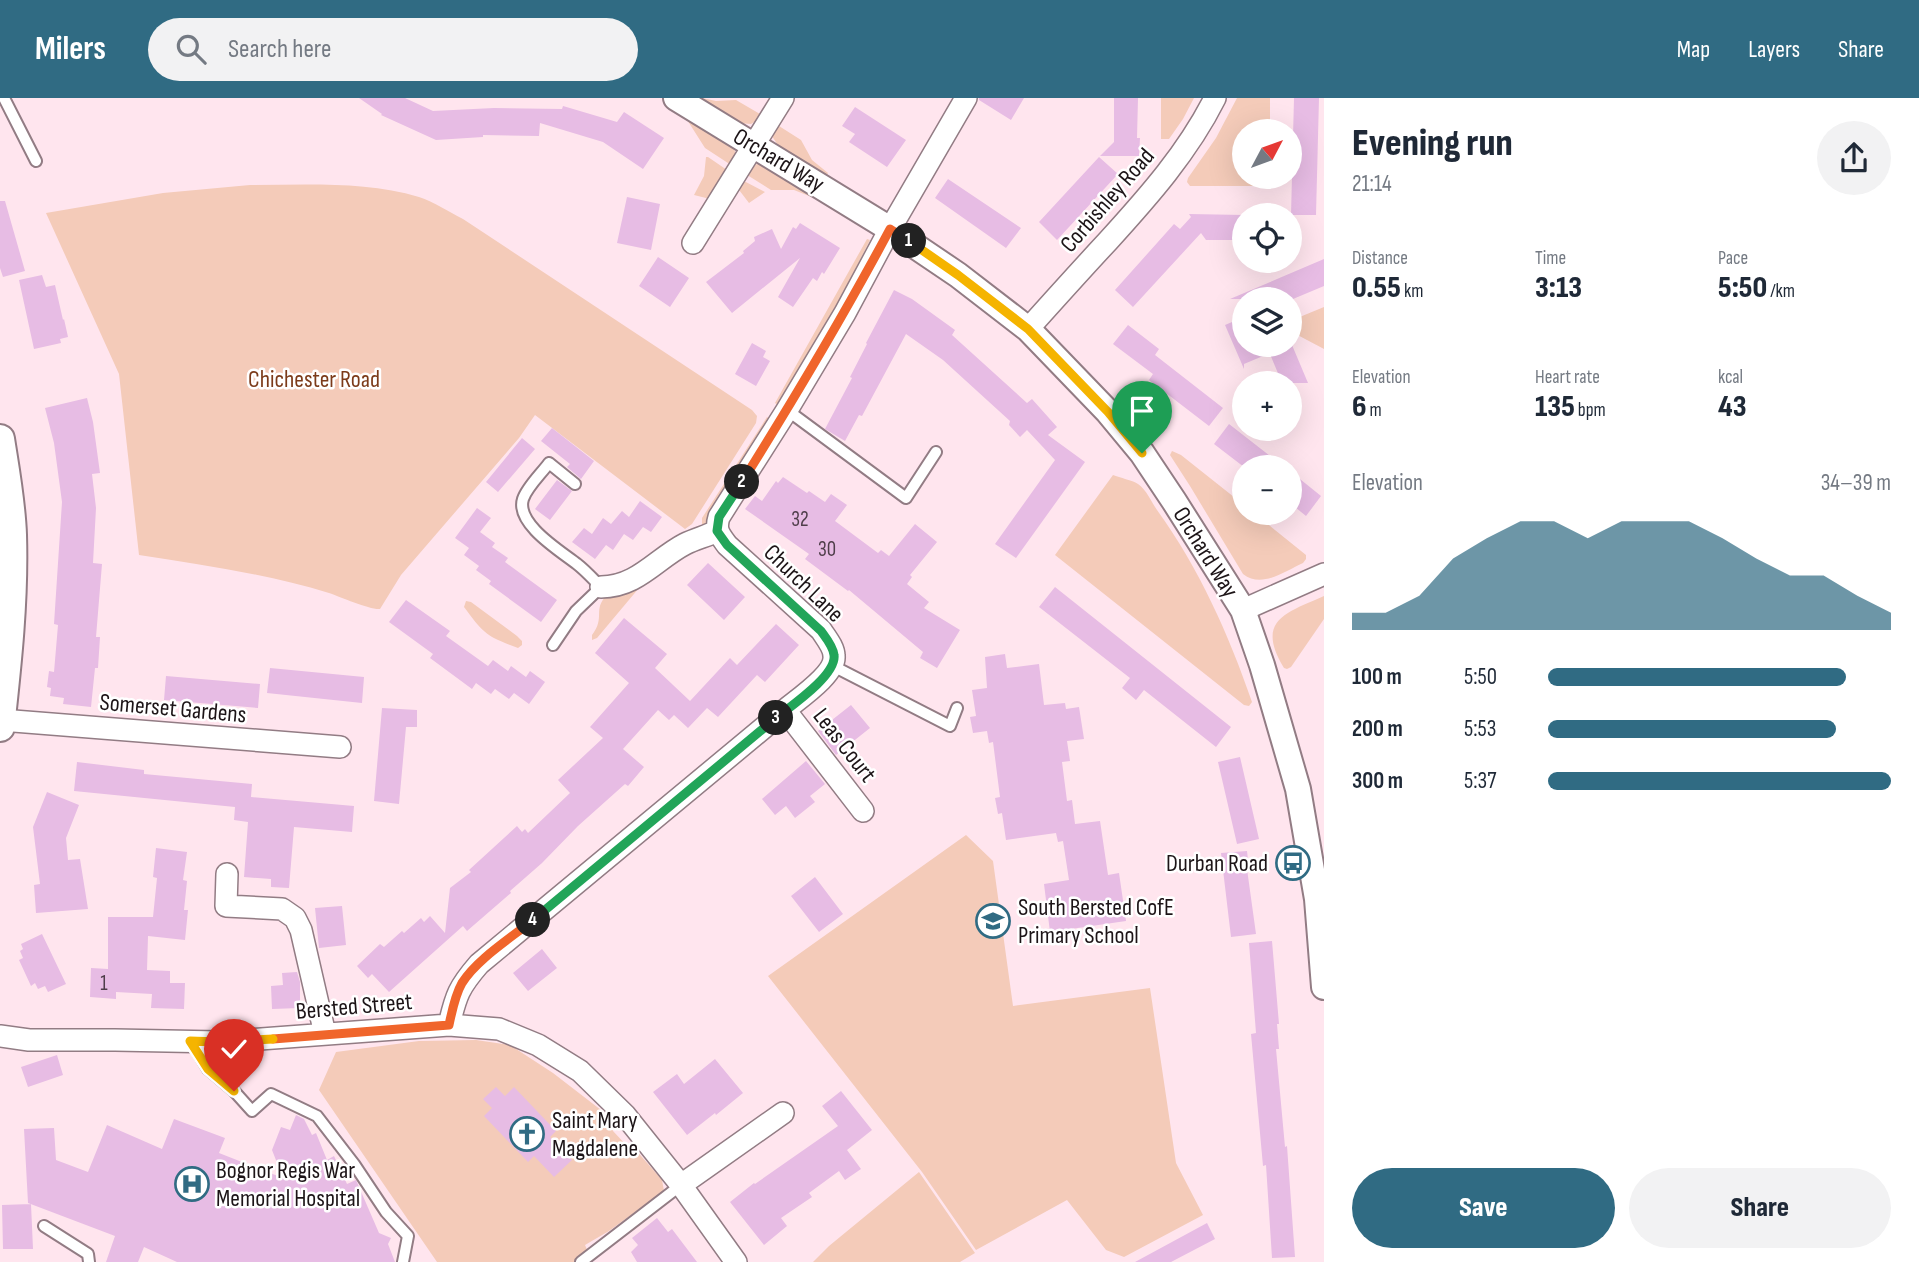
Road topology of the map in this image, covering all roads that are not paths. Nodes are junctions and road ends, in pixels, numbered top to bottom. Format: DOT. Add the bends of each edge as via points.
graph roads {
  1 [pos="4,98"];
  2 [pos="676,98"];
  3 [pos="783,98"];
  4 [pos="966,98"];
  5 [pos="1215,98"];
  6 [pos="754,145"];
  7 [pos="36,161"];
  8 [pos="890,229"];
  9 [pos="693,243"];
  10 [pos="1028,329"];
  11 [pos="787,411"];
  12 [pos="0,439"];
  13 [pos="936,452"];
  14 [pos="575,484"];
  15 [pos="717,531"];
  16 [pos="1324,574"];
  17 [pos="601,587"];
  18 [pos="1243,610"];
  19 [pos="553,645"];
  20 [pos="832,666"];
  21 [pos="957,708"];
  22 [pos="785,710"];
  23 [pos="1,720"];
  24 [pos="0,727"];
  25 [pos="340,747"];
  26 [pos="863,811"];
  27 [pos="227,874"];
  28 [pos="1324,987"];
  29 [pos="449,1025"];
  30 [pos="325,1034"];
  31 [pos="0,1036"];
  32 [pos="190,1041"];
  33 [pos="783,1113"];
  34 [pos="681,1185"];
  35 [pos="44,1226"];
  36 [pos="597,1251"];
  37 [pos="89,1262"];
  38 [pos="403,1262"];
  39 [pos="581,1262"];
  40 [pos="603,1262"];
  41 [pos="736,1262"];
  1 -- 7 [label="lane"];
  2 -- 6 [label="street, Orchard Way"];
  3 -- 6 [label="street"];
  4 -- 8 [label="street"];
  5 -- 10 [label="street, Corbishley Road" via="1151,194"];
  6 -- 8 [label="street, Orchard Way"];
  6 -- 9 [label="street"];
  8 -- 10 [label="street, Orchard Way"];
  8 -- 11 [label="street"];
  10 -- 18 [label="street, Orchard Way" via="1133,442"];
  11 -- 13 [label="lane" via="906,499"];
  11 -- 15 [label="street" via="719,517"];
  12 -- 23 [label="main road" via="12,533"];
  14 -- 17 [label="lane" via="549,463 522,505 538,533"];
  15 -- 17 [label="street" via="684,545 645,573 613,587"];
  15 -- 20 [label="street, Church Lane" via="821,631 830,643"];
  16 -- 18 [label="street"];
  17 -- 19 [label="lane" via="576,611"];
  18 -- 28 [label="street, Orchard Way" via="1298,789 1317,899"];
  20 -- 21 [label="lane" via="950,726"];
  20 -- 22 [label="street"];
  22 -- 26 [label="street, Leas Court"];
  22 -- 29 [label="street" via="479,964 462,983"];
  23 -- 24 [label="main road"];
  23 -- 25 [label="street, Somerset Gardens"];
  27 -- 30 [label="street" via="226,906 282,909 295,918"];
  29 -- 30 [label="street, Bersted Street"];
  29 -- 34 [label="street, Bersted Street" via="499,1028 580,1071 625,1115"];
  30 -- 32 [label="street, Bersted Street"];
  31 -- 32 [label="street, Bersted Street" via="29,1041"];
  32 -- 38 [label="lane" via="208,1069 252,1111 271,1094 317,1116 408,1236"];
  33 -- 34 [label="street"];
  34 -- 36 [label="lane"];
  34 -- 41 [label="street, Bersted Street"];
  35 -- 37 [label="lane" via="88,1254"];
  36 -- 39 [label="lane"];
  36 -- 40 [label="lane"];
}
